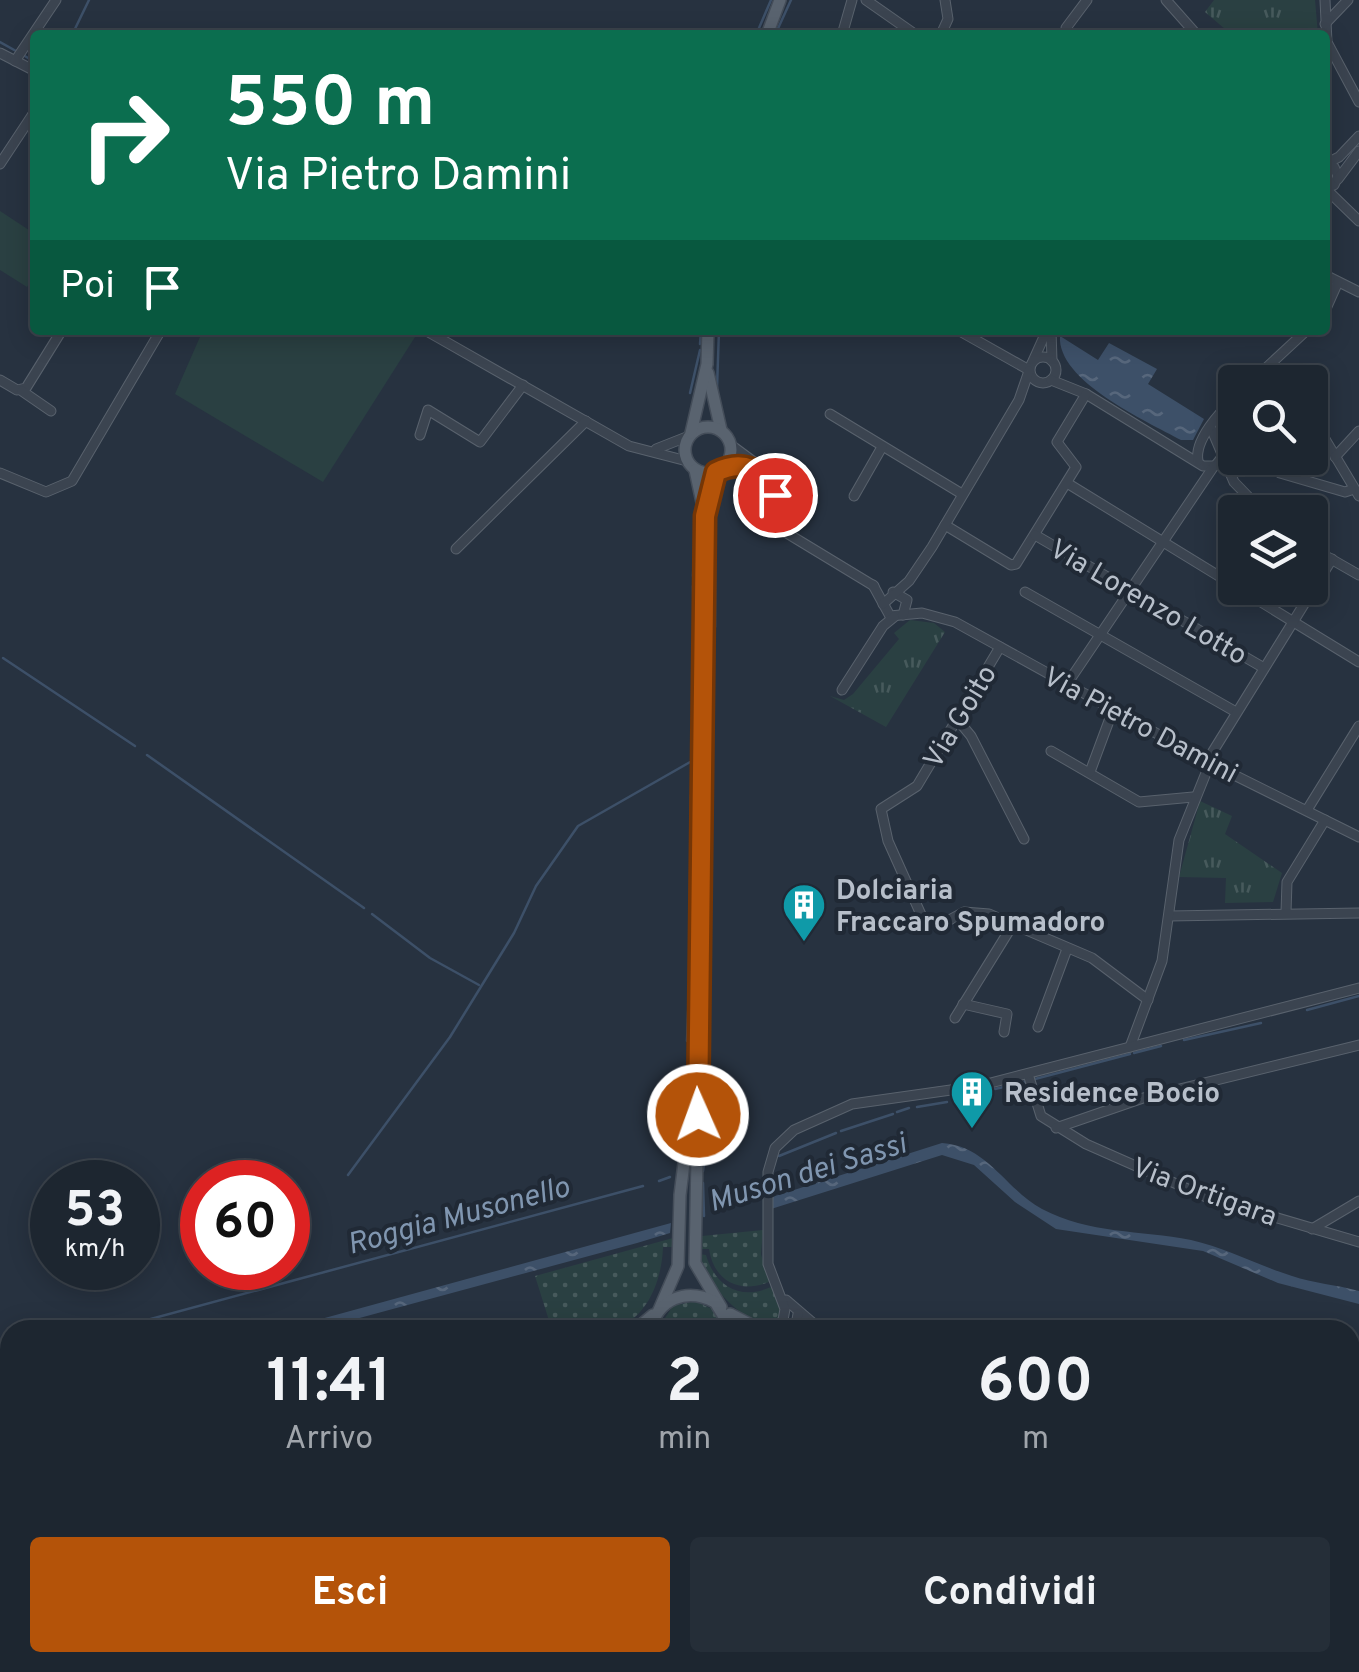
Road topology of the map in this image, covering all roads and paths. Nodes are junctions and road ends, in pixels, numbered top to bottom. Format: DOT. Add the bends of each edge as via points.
graph roads {
  1 [pos="56,0"];
  2 [pos="780,0"];
  3 [pos="852,0"];
  4 [pos="945,0"];
  5 [pos="1087,0"];
  6 [pos="1166,0"];
  7 [pos="868,1"];
  8 [pos="1337,2"];
  9 [pos="1325,21"];
  10 [pos="1066,28"];
  11 [pos="36,30"];
  12 [pos="769,30"];
  13 [pos="843,30"];
  14 [pos="909,30"];
  15 [pos="943,30"];
  16 [pos="1193,30"];
  17 [pos="1327,30"];
  18 [pos="30,38"];
  19 [pos="1330,50"];
  20 [pos="0,53"];
  21 [pos="18,56"];
  22 [pos="30,67"];
  23 [pos="1350,84"];
  24 [pos="1359,92"];
  25 [pos="1359,102"];
  26 [pos="30,119"];
  27 [pos="1359,136"];
  28 [pos="1359,151"];
  29 [pos="1330,162"];
  30 [pos="0,164"];
  31 [pos="1330,166"];
  32 [pos="1338,180"];
  33 [pos="1330,185"];
  34 [pos="1330,192"];
  35 [pos="1342,202"];
  36 [pos="1359,221"];
  37 [pos="1330,278"];
  38 [pos="1338,282"];
  39 [pos="1359,292"];
  40 [pos="1330,300"];
  41 [pos="59,335"];
  42 [pos="158,335"];
  43 [pos="435,335"];
  44 [pos="708,335"];
  45 [pos="968,335"];
  46 [pos="1046,335"];
  47 [pos="1050,335"];
  48 [pos="1302,335"];
  49 [pos="1053,363"];
  50 [pos="706,364"];
  51 [pos="1271,365"];
  52 [pos="1029,367"];
  53 [pos="0,380"];
  54 [pos="1046,382"];
  55 [pos="523,385"];
  56 [pos="1072,386"];
  57 [pos="22,391"];
  58 [pos="1086,394"];
  59 [pos="1019,400"];
  60 [pos="51,412"];
  61 [pos="830,414"];
  62 [pos="1218,414"];
  63 [pos="586,421"];
  64 [pos="1211,428"];
  65 [pos="720,430"];
  66 [pos="1359,430"];
  67 [pos="420,435"];
  68 [pos="690,435"];
  69 [pos="1218,444"];
  70 [pos="731,445"];
  71 [pos="1201,445"];
  72 [pos="1328,446"];
  73 [pos="882,447"];
  74 [pos="638,450"];
  75 [pos="1179,450"];
  76 [pos="1334,457"];
  77 [pos="1198,461"];
  78 [pos="1218,462"];
  79 [pos="691,466"];
  80 [pos="1215,466"];
  81 [pos="1218,468"];
  82 [pos="719,471"];
  83 [pos="0,473"];
  84 [pos="761,473"];
  85 [pos="1231,475"];
  86 [pos="1286,475"];
  87 [pos="1067,483"];
  88 [pos="1355,493"];
  89 [pos="962,494"];
  90 [pos="1248,495"];
  91 [pos="854,496"];
  92 [pos="705,516"];
  93 [pos="945,525"];
  94 [pos="1035,535"];
  95 [pos="1160,542"];
  96 [pos="456,549"];
  97 [pos="1328,558"];
  98 [pos="1332,560"];
  99 [pos="1359,575"];
  100 [pos="909,581"];
  101 [pos="872,585"];
  102 [pos="1130,588"];
  103 [pos="1025,592"];
  104 [pos="892,593"];
  105 [pos="907,599"];
  106 [pos="891,613"];
  107 [pos="922,613"];
  108 [pos="1293,623"];
  109 [pos="1100,634"];
  110 [pos="1000,648"];
  111 [pos="1359,662"];
  112 [pos="1264,668"];
  113 [pos="1067,684"];
  114 [pos="842,690"];
  115 [pos="1113,710"];
  116 [pos="1236,712"];
  117 [pos="957,719"];
  118 [pos="1359,726"];
  119 [pos="1051,750"];
  120 [pos="1208,762"];
  121 [pos="1090,772"];
  122 [pos="1193,797"];
  123 [pos="1307,810"];
  124 [pos="1325,820"];
  125 [pos="1359,837"];
  126 [pos="1024,839"];
  127 [pos="1286,912"];
  128 [pos="1359,914"];
  129 [pos="1169,916"];
  130 [pos="1012,926"];
  131 [pos="1067,949"];
  132 [pos="1359,988"];
  133 [pos="1148,1000"];
  134 [pos="963,1004"];
  135 [pos="955,1018"];
  136 [pos="1038,1027"];
  137 [pos="1004,1032"];
  138 [pos="1359,1046"];
  139 [pos="1130,1047"];
  140 [pos="696,1067"];
  141 [pos="1028,1074"];
  142 [pos="1056,1128"];
  143 [pos="1359,1200"];
  144 [pos="1312,1229"];
  145 [pos="1359,1242"];
  146 [pos="778,1290"];
  147 [pos="723,1309"];
  148 [pos="658,1311"];
  149 [pos="798,1314"];
  150 [pos="648,1320"];
  151 [pos="654,1320"];
  152 [pos="728,1320"];
  153 [pos="743,1320"];
  154 [pos="781,1320"];
  155 [pos="797,1320"];
  156 [pos="807,1320"];
  1 -- 11 [label="street"];
  2 -- 12 [label="main road"];
  3 -- 13 [label="street"];
  4 -- 15 [label="street"];
  5 -- 10 [label="street"];
  6 -- 16 [label="street"];
  7 -- 14 [label="street"];
  8 -- 9 [label="street"];
  8 -- 9 [label="street"];
  9 -- 17 [label="street"];
  18 -- 21 [label="street"];
  19 -- 23 [label="street"];
  20 -- 21 [label="street"];
  21 -- 22 [label="street"];
  23 -- 24 [label="street"];
  23 -- 25 [label="street"];
  26 -- 30 [label="street"];
  27 -- 29 [label="street"];
  28 -- 32 [label="street"];
  31 -- 32 [label="street"];
  32 -- 33 [label="street"];
  32 -- 35 [label="street"];
  34 -- 35 [label="street"];
  35 -- 36 [label="street"];
  37 -- 38 [label="street"];
  38 -- 39 [label="street"];
  38 -- 40 [label="street"];
  41 -- 57 [label="street"];
  42 -- 83 [label="street" via="72,481 46,492"];
  43 -- 55 [label="street"];
  44 -- 50 [label="main road"];
  45 -- 52 [label="street"];
  46 -- 52 [label="street"];
  47 -- 49 [label="street"];
  48 -- 51 [label="street"];
  49 -- 52 [label="street"];
  49 -- 54 [label="street"];
  49 -- 56 [label="street"];
  50 -- 65 [label="main road"];
  50 -- 68 [label="main road"];
  52 -- 54 [label="street"];
  52 -- 59 [label="street"];
  53 -- 57 [label="street"];
  54 -- 56 [label="street"];
  54 -- 59 [label="street"];
  55 -- 63 [label="street"];
  55 -- 67 [label="street" via="480,442 428,410"];
  56 -- 58 [label="street"];
  57 -- 60 [label="street"];
  58 -- 75 [label="street"];
  58 -- 87 [label="street" via="1057,442 1076,464"];
  59 -- 89 [label="street"];
  61 -- 73 [label="street"];
  62 -- 64 [label="street"];
  63 -- 74 [label="street"];
  63 -- 96 [label="street"];
  64 -- 69 [label="street"];
  64 -- 71 [label="street"];
  65 -- 68 [label="main road" via="705,427"];
  65 -- 70 [label="main road"];
  66 -- 76 [label="street"];
  68 -- 74 [label="street"];
  68 -- 79 [label="main road" via="684,448"];
  69 -- 71 [label="street"];
  70 -- 82 [label="main road"];
  70 -- 84 [label="street"];
  71 -- 75 [label="street"];
  71 -- 77 [label="street"];
  72 -- 76 [label="street"];
  73 -- 89 [label="street"];
  73 -- 91 [label="street"];
  74 -- 79 [label="street"];
  75 -- 77 [label="street"];
  76 -- 88 [label="street"];
  77 -- 80 [label="street"];
  78 -- 80 [label="street"];
  79 -- 82 [label="main road"];
  79 -- 92 [label="main road"];
  80 -- 81 [label="street"];
  80 -- 95 [label="street"];
  82 -- 84 [label="street" via="744,466"];
  82 -- 92 [label="main road"];
  84 -- 101 [label="street" via="785,532"];
  85 -- 90 [label="street"];
  86 -- 88 [label="street"];
  87 -- 94 [label="street"];
  87 -- 95 [label="street"];
  89 -- 93 [label="street"];
  92 -- 140 [label="main road"];
  93 -- 94 [label="street" via="1011,565"];
  93 -- 100 [label="street"];
  94 -- 102 [label="street, Via Lorenzo Lotto"];
  95 -- 102 [label="street"];
  95 -- 108 [label="street"];
  97 -- 98 [label="street"];
  98 -- 99 [label="street"];
  98 -- 108 [label="street"];
  100 -- 104 [label="street"];
  100 -- 105 [label="street"];
  101 -- 104 [label="street"];
  101 -- 106 [label="street"];
  102 -- 109 [label="street"];
  102 -- 112 [label="street, Via Lorenzo Lotto"];
  103 -- 109 [label="street"];
  104 -- 105 [label="street"];
  104 -- 106 [label="street"];
  105 -- 106 [label="street"];
  105 -- 107 [label="street"];
  106 -- 107 [label="street"];
  106 -- 114 [label="street"];
  107 -- 110 [label="street, Via Pietro Damini" via="951,620"];
  108 -- 111 [label="street"];
  108 -- 112 [label="street"];
  109 -- 113 [label="street"];
  109 -- 116 [label="street"];
  110 -- 113 [label="street, Via Pietro Damini"];
  110 -- 117 [label="street, Via Goito"];
  112 -- 116 [label="street"];
  113 -- 115 [label="street, Via Pietro Damini"];
  115 -- 120 [label="street, Via Pietro Damini"];
  115 -- 121 [label="street"];
  116 -- 120 [label="street"];
  117 -- 126 [label="street"];
  117 -- 130 [label="street, Via Goito" via="918,786 886,804 880,816 924,919 942,924 968,911"];
  118 -- 123 [label="street"];
  119 -- 121 [label="street"];
  120 -- 122 [label="street"];
  120 -- 123 [label="street, Via Pietro Damini"];
  121 -- 122 [label="street" via="1139,802"];
  122 -- 129 [label="street" via="1176,850"];
  123 -- 124 [label="street, Via Pietro Damini"];
  124 -- 125 [label="street, Via Pietro Damini"];
  124 -- 127 [label="street" via="1287,882"];
  127 -- 128 [label="street"];
  127 -- 129 [label="street"];
  129 -- 133 [label="street"];
  130 -- 131 [label="street"];
  130 -- 134 [label="street"];
  131 -- 133 [label="street" via="1092,958"];
  131 -- 136 [label="street"];
  132 -- 139 [label="street"];
  133 -- 139 [label="street"];
  134 -- 135 [label="street"];
  134 -- 137 [label="street" via="1007,1014"];
  138 -- 142 [label="street" via="1143,1098"];
  139 -- 141 [label="street"];
  140 -- 147 [label="main road" via="692,1238 698,1273"];
  140 -- 148 [label="main road" via="678,1266"];
  141 -- 142 [label="street" via="1038,1112"];
  141 -- 146 [label="street" via="942,1094 865,1101 810,1121 775,1148 768,1264"];
  142 -- 144 [label="street, Via Ortigara" via="1206,1198"];
  143 -- 144 [label="street"];
  144 -- 145 [label="street, Via Ortigara"];
  146 -- 149 [label="street"];
  146 -- 154 [label="street"];
  147 -- 148 [label="main road" via="690,1294"];
  147 -- 152 [label="main road"];
  147 -- 153 [label="main road"];
  148 -- 150 [label="main road"];
  148 -- 151 [label="main road"];
  149 -- 155 [label="street"];
  149 -- 156 [label="street"];
}
